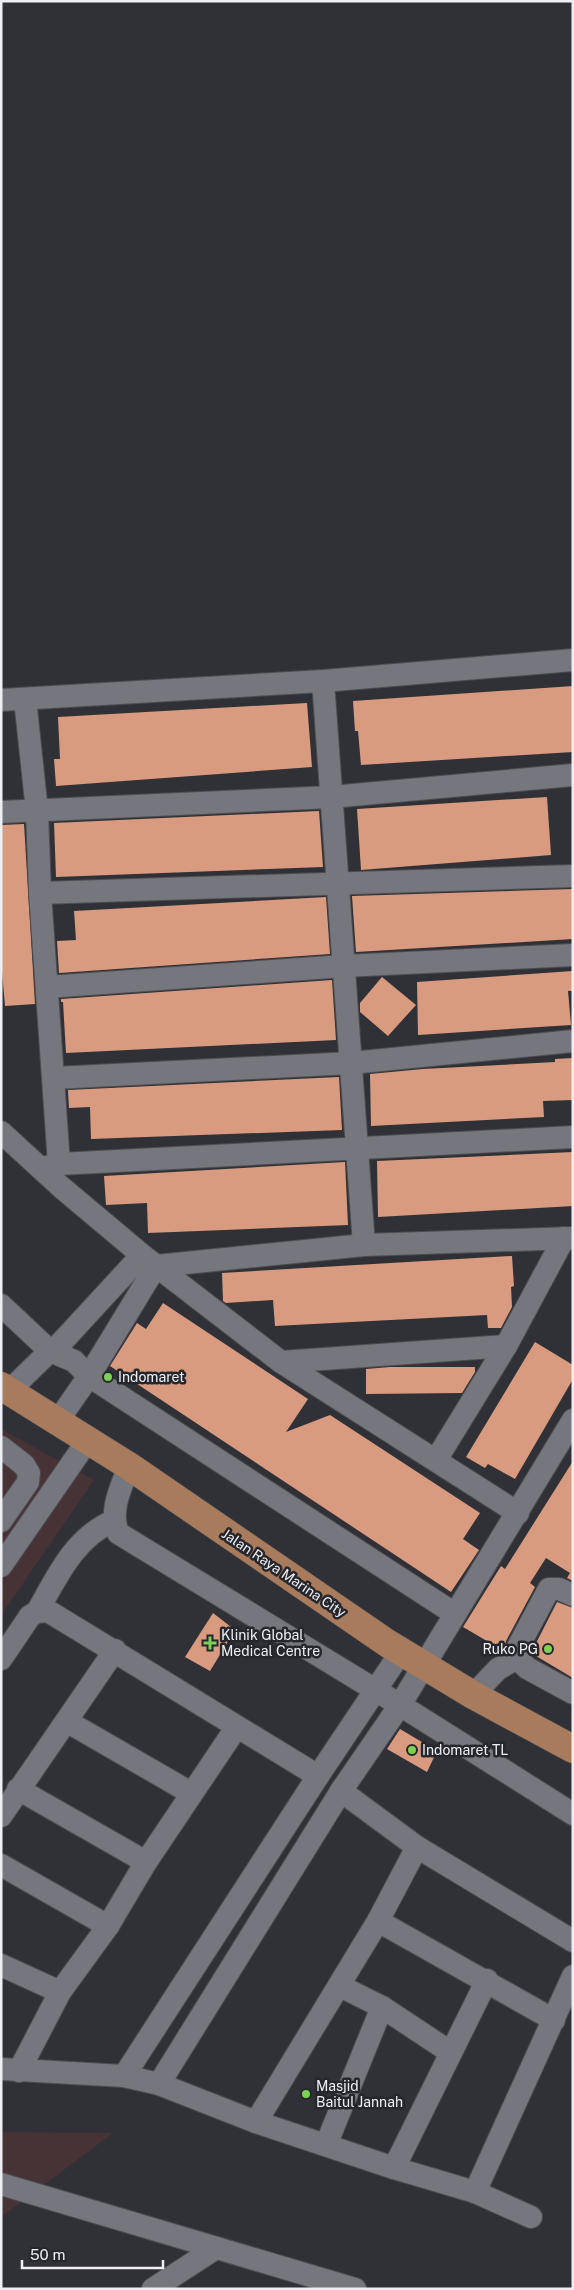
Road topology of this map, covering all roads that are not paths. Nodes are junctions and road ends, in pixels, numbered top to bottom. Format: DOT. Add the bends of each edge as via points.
graph roads {
  1 [pos="573,660"];
  2 [pos="323,681"];
  3 [pos="25,699"];
  4 [pos="1,700"];
  5 [pos="573,775"];
  6 [pos="332,797"];
  7 [pos="37,811"];
  8 [pos="1,812"];
  9 [pos="573,876"];
  10 [pos="338,884"];
  11 [pos="40,893"];
  12 [pos="573,955"];
  13 [pos="344,966"];
  14 [pos="47,987"];
  15 [pos="573,1041"];
  16 [pos="351,1063"];
  17 [pos="54,1078"];
  18 [pos="1,1132"];
  19 [pos="573,1137"];
  20 [pos="358,1148"];
  21 [pos="50,1166"];
  22 [pos="568,1238"];
  23 [pos="364,1246"];
  24 [pos="149,1260"];
  25 [pos="1,1305"];
  26 [pos="506,1346"];
  27 [pos="50,1351"];
  28 [pos="281,1362"];
  29 [pos="89,1376"];
  30 [pos="5,1388"];
  31 [pos="573,1420"];
  32 [pos="57,1422"];
  33 [pos="88,1440"];
  34 [pos="1,1447"];
  35 [pos="436,1460"];
  36 [pos="129,1466"];
  37 [pos="518,1513"];
  38 [pos="1,1521"];
  39 [pos="113,1521"];
  40 [pos="1,1566"];
  41 [pos="572,1593"];
  42 [pos="37,1612"];
  43 [pos="455,1614"];
  44 [pos="115,1650"];
  45 [pos="518,1658"];
  46 [pos="1,1659"];
  47 [pos="412,1659"];
  48 [pos="375,1692"];
  49 [pos="573,1693"];
  50 [pos="474,1695"];
  51 [pos="400,1705"];
  52 [pos="68,1722"];
  53 [pos="236,1728"];
  54 [pos="573,1749"];
  55 [pos="336,1751"];
  56 [pos="359,1764"];
  57 [pos="318,1776"];
  58 [pos="18,1789"];
  59 [pos="342,1791"];
  60 [pos="191,1793"];
  61 [pos="573,1814"];
  62 [pos="1,1816"];
  63 [pos="417,1847"];
  64 [pos="146,1862"];
  65 [pos="1,1866"];
  66 [pos="231,1911"];
  67 [pos="378,1921"];
  68 [pos="108,1926"];
  69 [pos="256,1927"];
  70 [pos="573,1941"];
  71 [pos="1,1965"];
  72 [pos="573,1976"];
  73 [pos="488,1980"];
  74 [pos="340,1986"];
  75 [pos="60,1992"];
  76 [pos="382,2007"];
  77 [pos="554,2020"];
  78 [pos="450,2052"];
  79 [pos="10,2070"];
  80 [pos="124,2076"];
  81 [pos="159,2084"];
  82 [pos="256,2122"];
  83 [pos="326,2145"];
  84 [pos="394,2168"];
  85 [pos="1,2184"];
  86 [pos="475,2192"];
  87 [pos="531,2217"];
  88 [pos="216,2248"];
  89 [pos="153,2289"];
  90 [pos="355,2289"];
  1 -- 2 [label="street"];
  2 -- 3 [label="street"];
  2 -- 6 [label="street"];
  3 -- 4 [label="street"];
  3 -- 7 [label="street"];
  5 -- 6 [label="street"];
  6 -- 7 [label="street"];
  6 -- 10 [label="street"];
  7 -- 8 [label="street"];
  7 -- 11 [label="street"];
  9 -- 10 [label="street"];
  10 -- 11 [label="street"];
  10 -- 13 [label="street"];
  11 -- 14 [label="street"];
  12 -- 13 [label="street"];
  13 -- 14 [label="street"];
  13 -- 16 [label="street"];
  14 -- 17 [label="street"];
  15 -- 16 [label="street"];
  16 -- 17 [label="street"];
  16 -- 20 [label="street"];
  17 -- 21 [label="street"];
  18 -- 21 [label="street"];
  19 -- 20 [label="street"];
  20 -- 21 [label="street"];
  20 -- 23 [label="street"];
  21 -- 24 [label="street" via="62,1187"];
  22 -- 23 [label="street"];
  22 -- 26 [label="street"];
  23 -- 24 [label="street"];
  24 -- 27 [label="street"];
  24 -- 28 [label="street"];
  24 -- 29 [label="street"];
  25 -- 27 [label="street"];
  26 -- 28 [label="street"];
  26 -- 35 [label="street"];
  27 -- 29 [label="street" via="74,1361"];
  27 -- 30 [label="street"];
  28 -- 35 [label="street"];
  29 -- 32 [label="street"];
  29 -- 43 [label="street"];
  30 -- 32 [label="main road, Jalan Raya Marina City"];
  31 -- 37 [label="street"];
  32 -- 33 [label="main road, Jalan Raya Marina City"];
  33 -- 36 [label="main road, Jalan Raya Marina City"];
  33 -- 40 [label="street"];
  34 -- 38 [label="street" via="30,1473 28,1482"];
  35 -- 37 [label="street"];
  36 -- 39 [label="street"];
  36 -- 47 [label="main road, Jalan Raya Marina City"];
  37 -- 43 [label="street"];
  39 -- 42 [label="street" via="97,1528 68,1557"];
  39 -- 48 [label="street" via="118,1533"];
  41 -- 45 [label="street" via="549,1589 518,1647"];
  42 -- 44 [label="street" via="48,1611"];
  42 -- 46 [label="street" via="24,1624"];
  43 -- 47 [label="street"];
  44 -- 52 [label="street"];
  44 -- 53 [label="street"];
  45 -- 49 [label="street" via="527,1668"];
  45 -- 50 [label="street" via="498,1668"];
  47 -- 48 [label="street"];
  47 -- 50 [label="main road, Jalan Raya Marina City"];
  47 -- 51 [label="street"];
  48 -- 51 [label="street"];
  48 -- 55 [label="street"];
  50 -- 54 [label="main road, Jalan Raya Marina City"];
  51 -- 56 [label="street"];
  51 -- 61 [label="street"];
  52 -- 58 [label="street"];
  52 -- 60 [label="street"];
  53 -- 57 [label="street"];
  53 -- 60 [label="street"];
  55 -- 56 [label="street"];
  55 -- 57 [label="street"];
  56 -- 59 [label="street"];
  57 -- 66 [label="street"];
  58 -- 62 [label="street"];
  58 -- 64 [label="street"];
  59 -- 63 [label="street"];
  59 -- 69 [label="street"];
  60 -- 64 [label="street"];
  63 -- 67 [label="street"];
  63 -- 70 [label="street"];
  64 -- 68 [label="street"];
  65 -- 68 [label="street"];
  66 -- 69 [label="street"];
  66 -- 80 [label="street"];
  67 -- 73 [label="street"];
  67 -- 74 [label="street"];
  68 -- 75 [label="street"];
  69 -- 81 [label="street"];
  71 -- 75 [label="street"];
  72 -- 77 [label="street"];
  73 -- 77 [label="street"];
  73 -- 78 [label="street"];
  74 -- 76 [label="street"];
  74 -- 82 [label="street"];
  75 -- 79 [label="street"];
  76 -- 78 [label="street"];
  76 -- 83 [label="street"];
  77 -- 86 [label="street"];
  78 -- 84 [label="street"];
  79 -- 80 [label="street"];
  80 -- 81 [label="street"];
  81 -- 82 [label="street"];
  82 -- 83 [label="street"];
  83 -- 84 [label="street"];
  84 -- 86 [label="street"];
  85 -- 88 [label="street"];
  86 -- 87 [label="street"];
  88 -- 89 [label="street"];
  88 -- 90 [label="street"];
}
